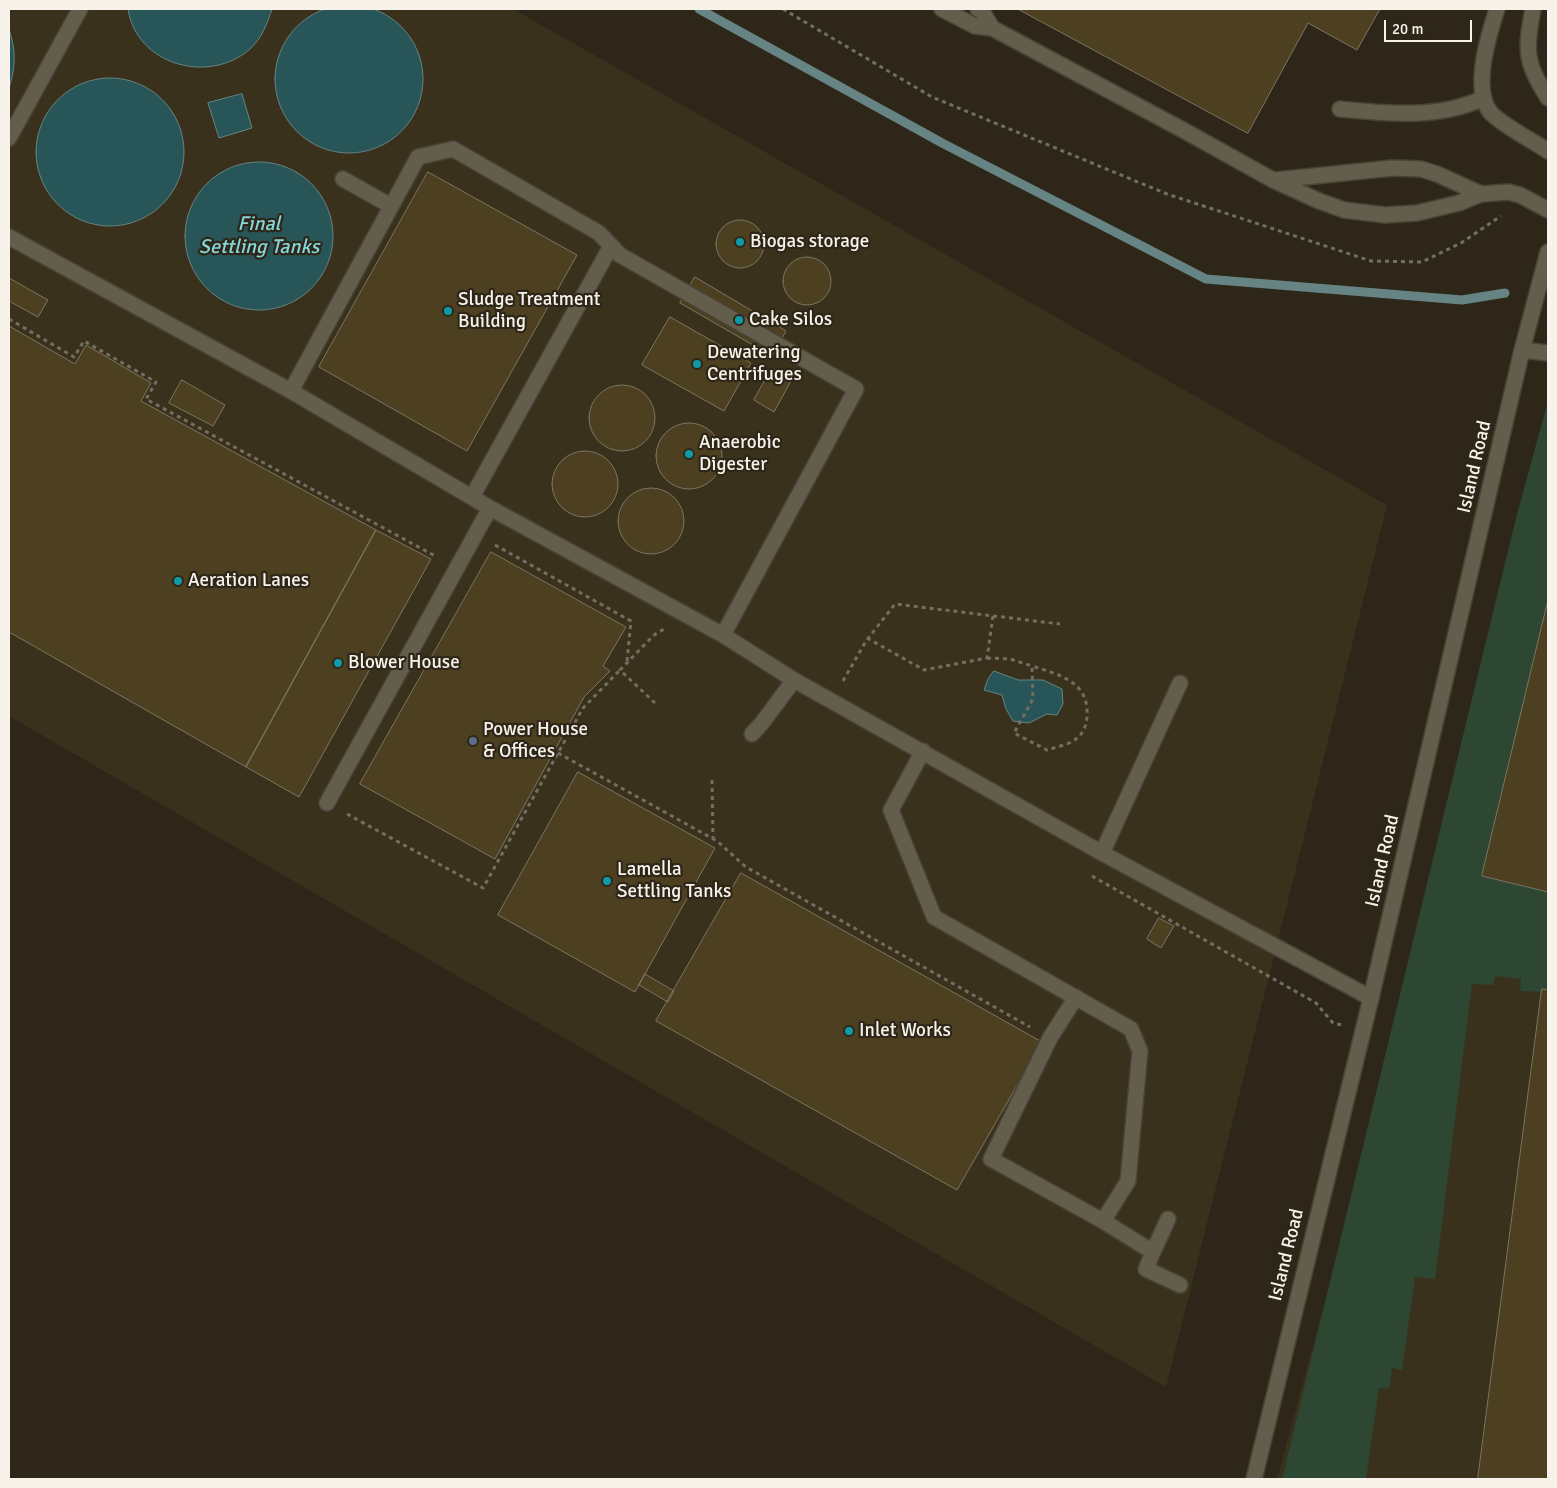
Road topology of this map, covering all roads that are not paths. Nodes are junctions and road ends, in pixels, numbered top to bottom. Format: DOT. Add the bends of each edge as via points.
graph roads {
  1 [pos="80,9"];
  2 [pos="942,9"];
  3 [pos="978,9"];
  4 [pos="1497,9"];
  5 [pos="1533,9"];
  6 [pos="992,28"];
  7 [pos="1484,98"];
  8 [pos="1548,98"];
  9 [pos="1340,109"];
  10 [pos="9,138"];
  11 [pos="1548,151"];
  12 [pos="343,179"];
  13 [pos="1273,180"];
  14 [pos="1481,194"];
  15 [pos="391,206"];
  16 [pos="1548,210"];
  17 [pos="9,238"];
  18 [pos="611,246"];
  19 [pos="1548,252"];
  20 [pos="1522,350"];
  21 [pos="1548,353"];
  22 [pos="291,390"];
  23 [pos="472,498"];
  24 [pos="490,508"];
  25 [pos="723,635"];
  26 [pos="794,680"];
  27 [pos="1180,683"];
  28 [pos="752,734"];
  29 [pos="923,751"];
  30 [pos="327,803"];
  31 [pos="1102,853"];
  32 [pos="1076,997"];
  33 [pos="1371,998"];
  34 [pos="1168,1219"];
  35 [pos="1103,1221"];
  36 [pos="1153,1252"];
  37 [pos="1180,1286"];
  38 [pos="1254,1479"];
  1 -- 10 [label="street"];
  2 -- 6 [label="street" via="975,26"];
  3 -- 6 [label="street"];
  4 -- 7 [label="street" via="1482,71"];
  5 -- 8 [label="street" via="1529,59"];
  6 -- 13 [label="street"];
  7 -- 9 [label="street" via="1422,114"];
  7 -- 11 [label="street" via="1490,112 1499,120"];
  12 -- 15 [label="street"];
  13 -- 14 [label="street" via="1393,168 1422,169"];
  13 -- 14 [label="street" via="1344,210 1376,214 1417,214"];
  14 -- 16 [label="street" via="1508,192"];
  15 -- 18 [label="street" via="418,157 453,149 599,233"];
  15 -- 22 [label="street"];
  17 -- 22 [label="street"];
  18 -- 23 [label="street"];
  18 -- 25 [label="street" via="856,389"];
  19 -- 20 [label="street, Island Road"];
  20 -- 21 [label="street"];
  20 -- 33 [label="street, Island Road"];
  22 -- 23 [label="street"];
  23 -- 24 [label="street"];
  24 -- 25 [label="street"];
  24 -- 30 [label="street"];
  25 -- 26 [label="street"];
  26 -- 28 [label="street"];
  26 -- 29 [label="street"];
  27 -- 31 [label="street"];
  29 -- 31 [label="street"];
  29 -- 32 [label="street" via="891,810 934,918"];
  31 -- 33 [label="street"];
  32 -- 35 [label="street" via="1131,1029 1140,1050 1128,1181"];
  32 -- 35 [label="street" via="1050,1038 991,1159"];
  33 -- 38 [label="street, Island Road"];
  34 -- 36 [label="street"];
  35 -- 36 [label="street"];
  36 -- 37 [label="street" via="1146,1269"];
}
